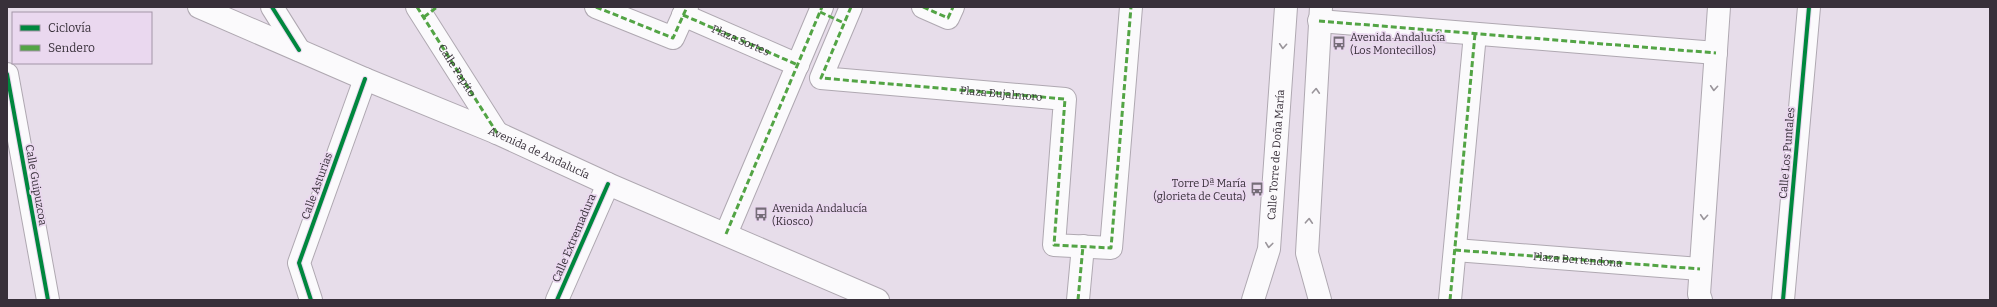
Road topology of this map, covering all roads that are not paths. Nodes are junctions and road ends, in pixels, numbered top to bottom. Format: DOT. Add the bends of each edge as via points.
graph roads {
  1 [pos="199,7"];
  2 [pos="272,7"];
  3 [pos="596,7"];
  4 [pos="923,7"];
  5 [pos="953,7"];
  6 [pos="1131,7"];
  7 [pos="1286,7"];
  8 [pos="1720,7"];
  9 [pos="1809,7"];
  10 [pos="426,10"];
  11 [pos="821,10"];
  12 [pos="685,11"];
  13 [pos="1320,14"];
  14 [pos="847,15"];
  15 [pos="1475,34"];
  16 [pos="299,50"];
  17 [pos="1716,53"];
  18 [pos="798,64"];
  19 [pos="7,74"];
  20 [pos="366,79"];
  21 [pos="497,133"];
  22 [pos="608,184"];
  23 [pos="726,234"];
  24 [pos="1083,246"];
  25 [pos="1455,250"];
  26 [pos="1700,269"];
  27 [pos="874,299"];
  28 [pos="48,300"];
  29 [pos="311,300"];
  30 [pos="557,300"];
  31 [pos="1078,300"];
  32 [pos="1253,300"];
  33 [pos="1320,300"];
  34 [pos="1450,300"];
  35 [pos="1701,300"];
  36 [pos="1783,300"];
  1 -- 16 [label="street, Avenida de Andalucía"];
  2 -- 16 [label="street"];
  3 -- 12 [label="street, Plaza Sortes" via="673,38"];
  4 -- 5 [label="street" via="948,18"];
  6 -- 24 [label="street, Plaza Bujalmoro" via="1111,248"];
  7 -- 32 [label="street, Calle Torre de Doña María, one-way" via="1269,249"];
  8 -- 17 [label="street"];
  9 -- 36 [label="street, Calle Los Puntales"];
  10 -- 21 [label="street, Calle Papito"];
  11 -- 14 [label="street, Plaza Bujalmoro"];
  11 -- 18 [label="street"];
  12 -- 18 [label="street, Plaza Sortes"];
  13 -- 15 [label="street"];
  33 -- 13 [label="street, one-way" via="1307,253"];
  14 -- 24 [label="street, Plaza Bujalmoro" via="821,78 1065,99 1054,245"];
  15 -- 17 [label="street"];
  15 -- 25 [label="street"];
  16 -- 20 [label="street, Avenida de Andalucía"];
  17 -- 26 [label="street, one-way"];
  18 -- 23 [label="street"];
  19 -- 28 [label="street, Calle Guipuzcoa"];
  20 -- 21 [label="street, Avenida de Andalucía"];
  20 -- 29 [label="street, Calle Asturias" via="299,263"];
  21 -- 22 [label="street, Avenida de Andalucía"];
  22 -- 23 [label="street, Avenida de Andalucía"];
  22 -- 30 [label="street, Calle Extremadura"];
  23 -- 27 [label="street, Avenida de Andalucía"];
  24 -- 31 [label="street"];
  25 -- 26 [label="street, Plaza Bertendona"];
  25 -- 34 [label="street"];
  26 -- 35 [label="street"];
}
